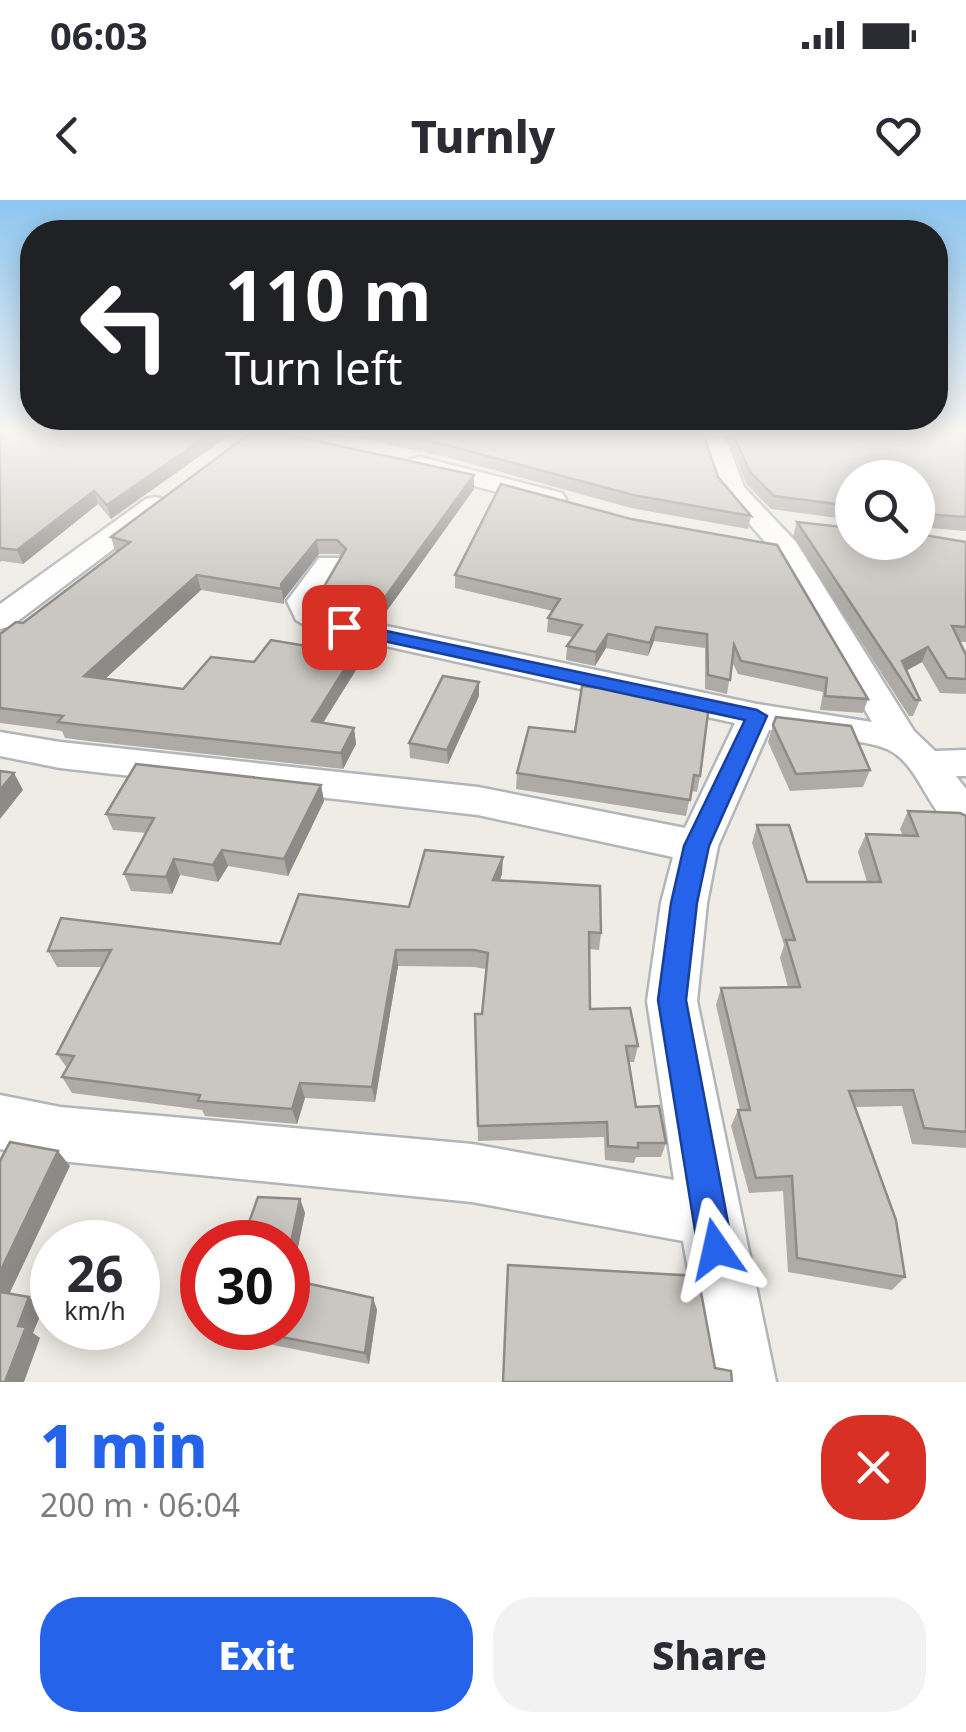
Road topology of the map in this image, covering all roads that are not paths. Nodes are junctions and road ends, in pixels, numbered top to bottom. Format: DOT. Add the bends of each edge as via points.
graph roads {
  1 [pos="514,489"];
  2 [pos="732,489"];
  3 [pos="170,494"];
  4 [pos="576,505"];
  5 [pos="330,564"];
  6 [pos="0,582"];
  7 [pos="42,588"];
  8 [pos="0,619"];
  9 [pos="757,716"];
  10 [pos="0,744"];
  11 [pos="913,751"];
  12 [pos="966,763"];
  13 [pos="966,818"];
  14 [pos="696,846"];
  15 [pos="0,1122"];
  16 [pos="709,1216"];
  17 [pos="742,1382"];
  1 -- 4 [label="street"];
  2 -- 11 [label="street" via="753,531 791,536"];
  3 -- 7 [label="street"];
  5 -- 9 [label="street" via="303,601 307,613 324,623"];
  6 -- 7 [label="street"];
  7 -- 8 [label="street"];
  9 -- 11 [label="street"];
  9 -- 14 [label="street"];
  10 -- 14 [label="street" via="478,801"];
  11 -- 12 [label="street"];
  11 -- 13 [label="street"];
  14 -- 16 [label="street" via="672,1000"];
  15 -- 16 [label="street" via="60,1134 472,1173"];
  16 -- 17 [label="street"];
}
